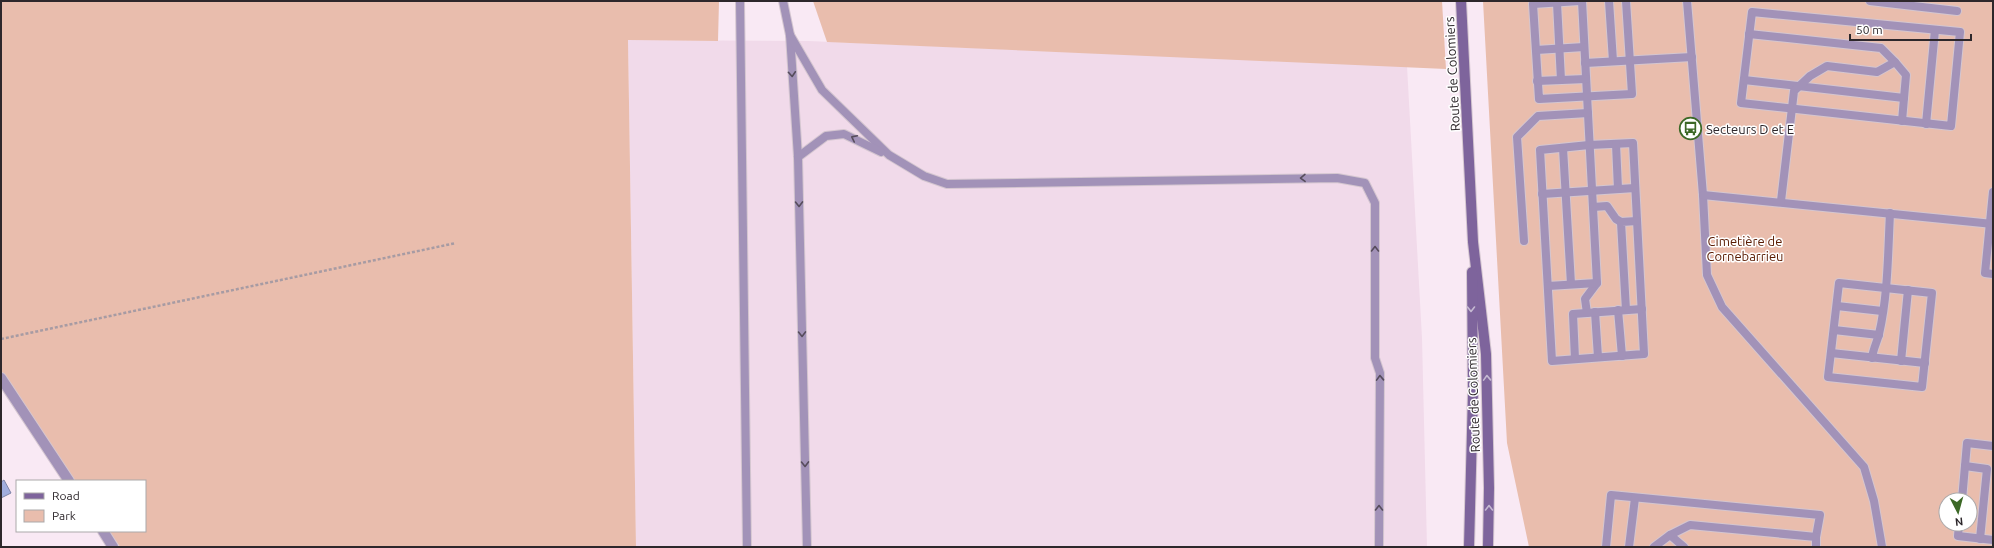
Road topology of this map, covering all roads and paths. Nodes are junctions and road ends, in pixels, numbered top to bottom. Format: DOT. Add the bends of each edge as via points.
graph roads {
  1 [pos="740,1"];
  2 [pos="783,1"];
  3 [pos="1461,1"];
  4 [pos="1579,1"];
  5 [pos="1582,1"];
  6 [pos="1609,1"];
  7 [pos="1626,1"];
  8 [pos="1687,1"];
  9 [pos="1870,1"];
  10 [pos="1557,3"];
  11 [pos="1957,11"];
  12 [pos="1935,30"];
  13 [pos="1749,34"];
  14 [pos="790,35"];
  15 [pos="1584,47"];
  16 [pos="1559,49"];
  17 [pos="1536,50"];
  18 [pos="1692,57"];
  19 [pos="1630,60"];
  20 [pos="1613,61"];
  21 [pos="1895,62"];
  22 [pos="1585,63"];
  23 [pos="1586,79"];
  24 [pos="1561,80"];
  25 [pos="1744,80"];
  26 [pos="1538,81"];
  27 [pos="1798,86"];
  28 [pos="1587,96"];
  29 [pos="1904,98"];
  30 [pos="1792,109"];
  31 [pos="1588,113"];
  32 [pos="1902,121"];
  33 [pos="1926,124"];
  34 [pos="1616,144"];
  35 [pos="1589,145"];
  36 [pos="1563,148"];
  37 [pos="889,155"];
  38 [pos="798,157"];
  39 [pos="1635,188"];
  40 [pos="1618,189"];
  41 [pos="1592,191"];
  42 [pos="1566,192"];
  43 [pos="1993,192"];
  44 [pos="1542,194"];
  45 [pos="1703,195"];
  46 [pos="1781,201"];
  47 [pos="1593,207"];
  48 [pos="1890,213"];
  49 [pos="1637,221"];
  50 [pos="1621,222"];
  51 [pos="1991,224"];
  52 [pos="1524,241"];
  53 [pos="1473,242"];
  54 [pos="456,243"];
  55 [pos="1993,274"];
  56 [pos="1597,283"];
  57 [pos="1571,284"];
  58 [pos="1548,286"];
  59 [pos="1885,288"];
  60 [pos="1908,290"];
  61 [pos="1837,306"];
  62 [pos="1642,309"];
  63 [pos="1622,310"];
  64 [pos="1882,310"];
  65 [pos="1595,312"];
  66 [pos="1587,313"];
  67 [pos="1834,330"];
  68 [pos="1879,335"];
  69 [pos="1,339"];
  70 [pos="1831,353"];
  71 [pos="1622,356"];
  72 [pos="1598,357"];
  73 [pos="1872,358"];
  74 [pos="1575,359"];
  75 [pos="1902,361"];
  76 [pos="1924,363"];
  77 [pos="1,378"];
  78 [pos="1993,446"];
  79 [pos="1965,466"];
  80 [pos="1990,469"];
  81 [pos="68,480"];
  82 [pos="1963,492"];
  83 [pos="1635,498"];
  84 [pos="103,532"];
  85 [pos="1959,532"];
  86 [pos="1670,535"];
  87 [pos="1816,537"];
  88 [pos="1980,539"];
  89 [pos="1993,540"];
  90 [pos="113,547"];
  91 [pos="747,547"];
  92 [pos="807,547"];
  93 [pos="1379,547"];
  94 [pos="1469,547"];
  95 [pos="1488,547"];
  96 [pos="1606,547"];
  97 [pos="1629,547"];
  98 [pos="1654,547"];
  99 [pos="1684,547"];
  100 [pos="1816,547"];
  101 [pos="1882,547"];
  1 -- 91 [label="lane"];
  2 -- 14 [label="lane"];
  3 -- 53 [label="main road, Route de Colomiers"];
  4 -- 10 [label="lane"];
  5 -- 15 [label="lane"];
  6 -- 20 [label="lane"];
  7 -- 19 [label="lane"];
  8 -- 18 [label="lane"];
  9 -- 11 [label="lane"];
  10 -- 16 [label="lane"];
  10 -- 17 [label="lane" via="1533,4"];
  12 -- 13 [label="lane" via="1752,12"];
  12 -- 33 [label="lane"];
  12 -- 33 [label="lane" via="1960,32 1951,126"];
  13 -- 21 [label="lane" via="1881,48"];
  13 -- 25 [label="lane"];
  14 -- 37 [label="lane" via="822,90"];
  14 -- 38 [label="lane, one-way"];
  15 -- 16 [label="lane"];
  15 -- 22 [label="lane"];
  16 -- 17 [label="lane"];
  16 -- 24 [label="lane"];
  17 -- 26 [label="lane"];
  18 -- 19 [label="lane"];
  18 -- 45 [label="lane"];
  19 -- 20 [label="lane"];
  19 -- 28 [label="lane" via="1632,94"];
  20 -- 22 [label="lane"];
  21 -- 27 [label="lane" via="1877,72 1828,66"];
  21 -- 29 [label="lane" via="1906,75"];
  22 -- 23 [label="lane"];
  23 -- 24 [label="lane"];
  23 -- 28 [label="lane"];
  24 -- 26 [label="lane"];
  25 -- 27 [label="lane"];
  25 -- 30 [label="lane" via="1741,103"];
  26 -- 28 [label="lane" via="1539,99"];
  27 -- 29 [label="lane"];
  27 -- 30 [label="lane" via="1794,91"];
  28 -- 31 [label="lane"];
  29 -- 32 [label="lane"];
  30 -- 32 [label="lane"];
  30 -- 46 [label="lane"];
  31 -- 35 [label="lane"];
  31 -- 52 [label="lane" via="1538,116 1517,137"];
  32 -- 33 [label="lane"];
  34 -- 35 [label="lane"];
  34 -- 39 [label="lane" via="1633,143"];
  34 -- 40 [label="lane"];
  35 -- 36 [label="lane"];
  35 -- 41 [label="lane"];
  36 -- 42 [label="lane"];
  36 -- 44 [label="lane" via="1540,150"];
  37 -- 38 [label="lane, one-way" via="844,134 826,136"];
  93 -- 37 [label="lane, one-way" via="1380,373 1375,358 1375,202 1365,183 1338,178 947,184 924,176"];
  38 -- 92 [label="lane, one-way"];
  39 -- 40 [label="lane"];
  39 -- 49 [label="lane"];
  40 -- 41 [label="lane"];
  41 -- 42 [label="lane"];
  41 -- 47 [label="lane"];
  42 -- 44 [label="lane"];
  42 -- 57 [label="lane"];
  43 -- 51 [label="lane"];
  44 -- 58 [label="lane"];
  45 -- 46 [label="lane"];
  45 -- 101 [label="lane" via="1707,275 1722,307 1864,467 1874,501"];
  46 -- 48 [label="lane"];
  47 -- 50 [label="lane" via="1607,206"];
  47 -- 56 [label="lane"];
  48 -- 51 [label="lane"];
  48 -- 59 [label="lane"];
  49 -- 50 [label="lane"];
  49 -- 62 [label="lane"];
  50 -- 63 [label="lane"];
  51 -- 55 [label="lane" via="1985,273"];
  53 -- 94 [label="main road, Route de Colomiers, one-way" via="1473,407"];
  95 -- 53 [label="main road, Route de Colomiers, one-way" via="1486,354"];
  54 -- 69 [label="path"];
  56 -- 57 [label="lane"];
  56 -- 66 [label="lane" via="1585,299"];
  57 -- 58 [label="lane"];
  58 -- 74 [label="lane" via="1552,361"];
  59 -- 60 [label="lane"];
  59 -- 61 [label="lane" via="1839,283"];
  59 -- 64 [label="lane"];
  60 -- 75 [label="lane"];
  60 -- 76 [label="lane" via="1932,293"];
  61 -- 64 [label="lane"];
  61 -- 67 [label="lane"];
  62 -- 63 [label="lane"];
  62 -- 71 [label="lane" via="1644,354"];
  63 -- 65 [label="lane"];
  63 -- 71 [label="lane"];
  64 -- 68 [label="lane"];
  65 -- 66 [label="lane"];
  65 -- 72 [label="lane"];
  66 -- 74 [label="lane" via="1573,314"];
  67 -- 68 [label="lane"];
  67 -- 70 [label="lane"];
  68 -- 73 [label="lane"];
  70 -- 73 [label="lane"];
  70 -- 76 [label="lane" via="1828,377 1922,387"];
  71 -- 72 [label="lane"];
  72 -- 74 [label="lane"];
  73 -- 75 [label="lane"];
  75 -- 76 [label="lane"];
  77 -- 81 [label="street"];
  78 -- 79 [label="lane" via="1967,443"];
  79 -- 80 [label="lane"];
  79 -- 82 [label="lane"];
  80 -- 88 [label="lane"];
  83 -- 87 [label="lane" via="1820,515"];
  83 -- 96 [label="lane" via="1611,496"];
  83 -- 97 [label="lane"];
  84 -- 90 [label="street"];
  85 -- 88 [label="lane" via="1958,536"];
  86 -- 87 [label="lane" via="1690,525"];
  86 -- 98 [label="lane"];
  86 -- 99 [label="lane"];
  87 -- 100 [label="lane"];
  88 -- 89 [label="lane"];
}
